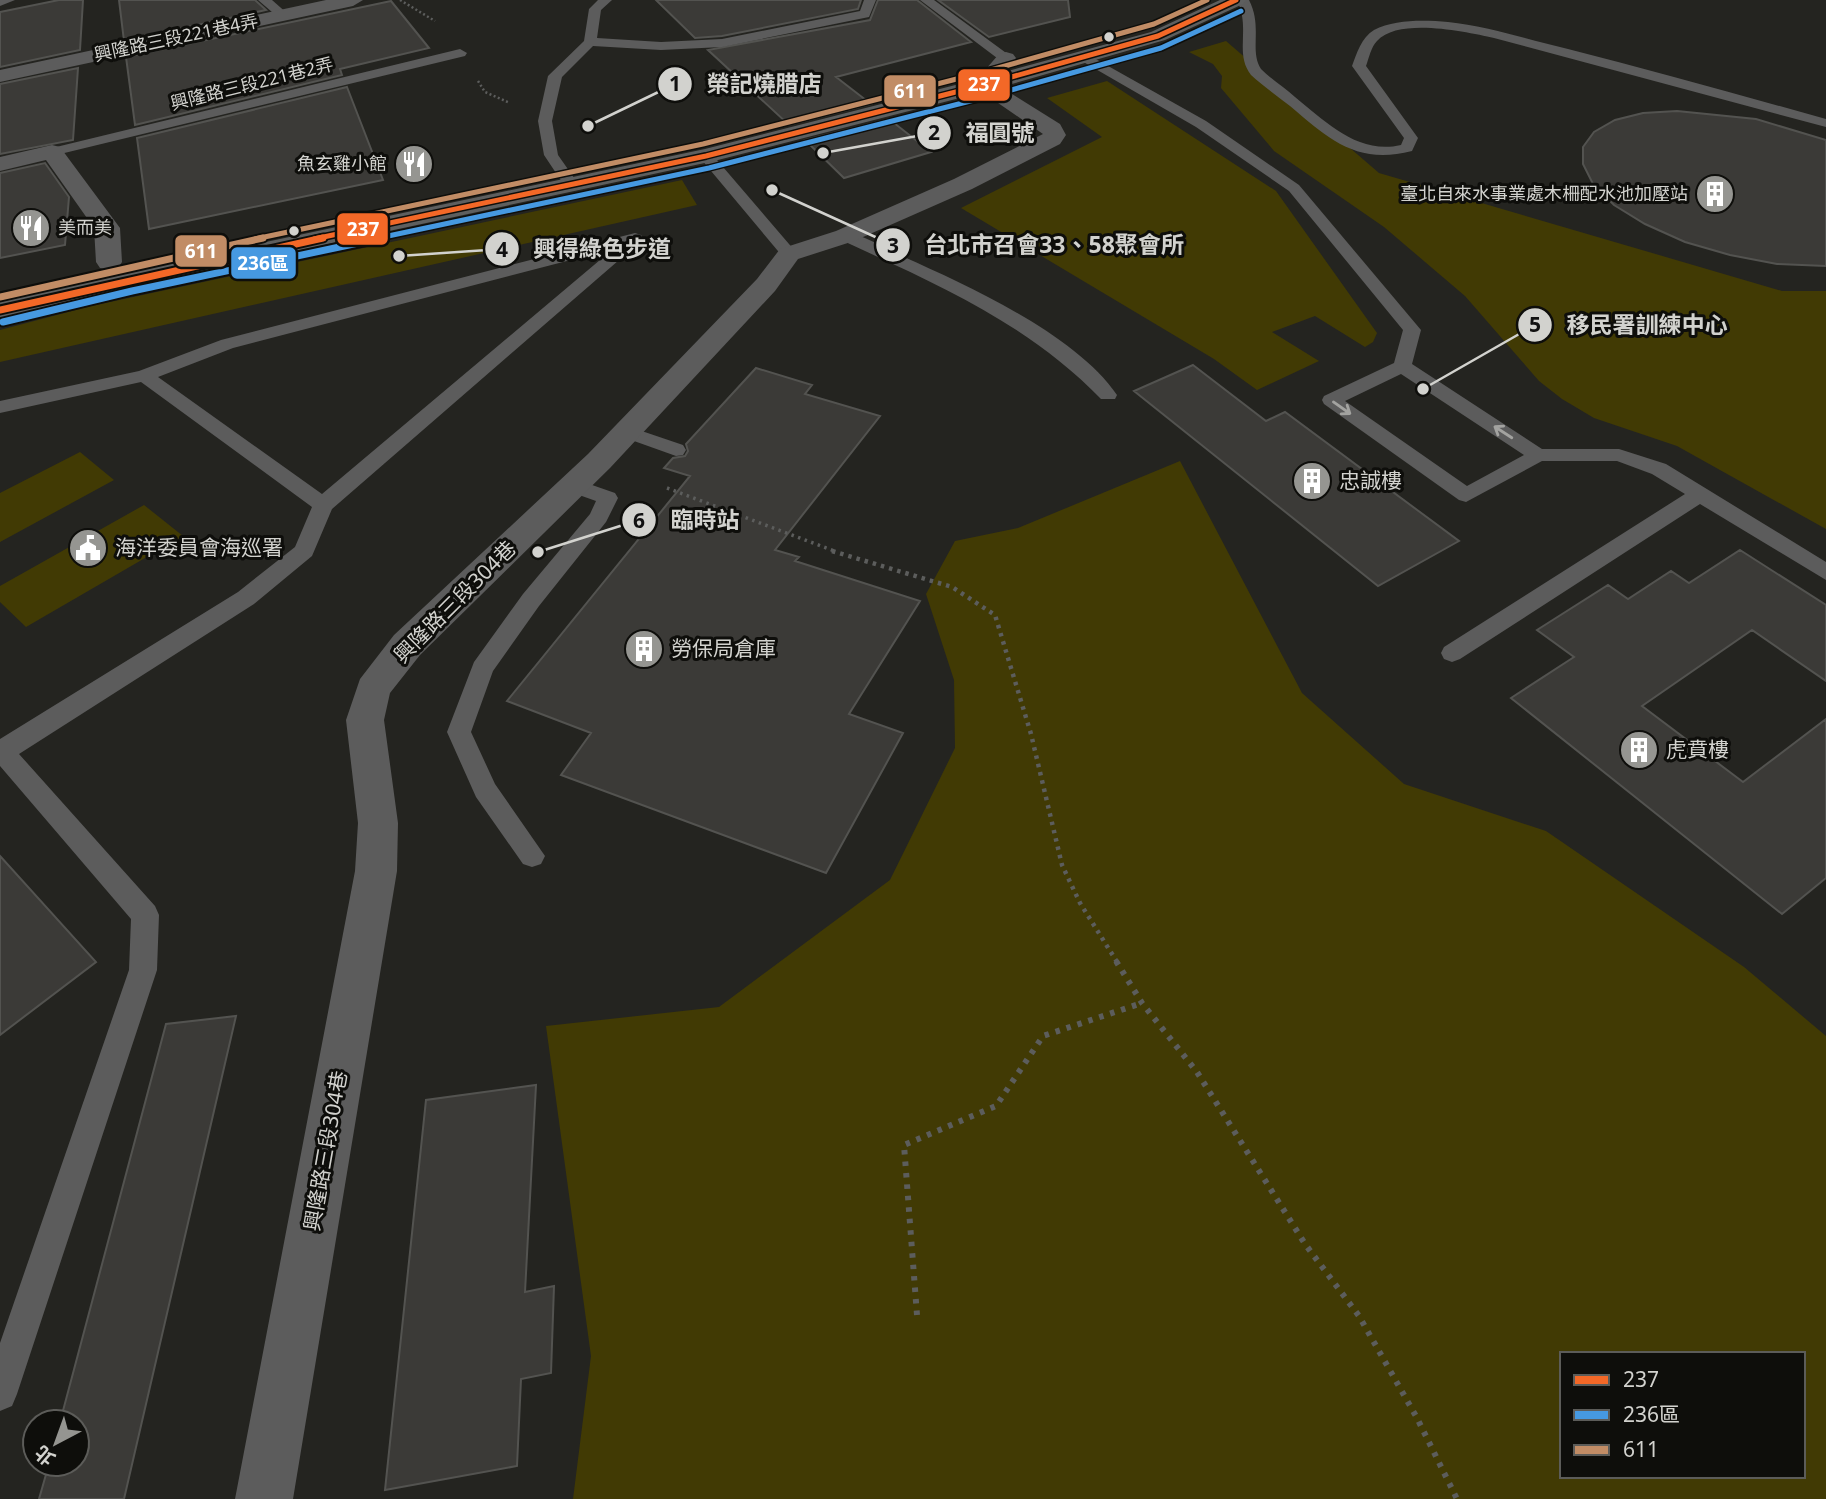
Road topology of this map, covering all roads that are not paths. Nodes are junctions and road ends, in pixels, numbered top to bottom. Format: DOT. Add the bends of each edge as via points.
graph roads {
  1 [pos="9,0"];
  2 [pos="264,0"];
  3 [pos="353,0"];
  4 [pos="606,0"];
  5 [pos="870,0"];
  6 [pos="1189,0"];
  7 [pos="1236,0"];
  8 [pos="1243,0"];
  9 [pos="0,2"];
  10 [pos="929,2"];
  11 [pos="283,15"];
  12 [pos="590,42"];
  13 [pos="460,53"];
  14 [pos="1085,57"];
  15 [pos="1006,58"];
  16 [pos="0,76"];
  17 [pos="984,85"];
  18 [pos="1826,124"];
  19 [pos="52,152"];
  20 [pos="706,156"];
  21 [pos="0,164"];
  22 [pos="565,176"];
  23 [pos="845,236"];
  24 [pos="789,254"];
  25 [pos="109,262"];
  26 [pos="0,290"];
  27 [pos="0,310"];
  28 [pos="1402,366"];
  29 [pos="144,376"];
  30 [pos="1108,395"];
  31 [pos="0,407"];
  32 [pos="626,432"];
  33 [pos="676,450"];
  34 [pos="1538,455"];
  35 [pos="572,485"];
  36 [pos="1700,494"];
  37 [pos="323,505"];
  38 [pos="1826,572"];
  39 [pos="1452,653"];
  40 [pos="1,752"];
  41 [pos="532,856"];
  42 [pos="0,1394"];
  43 [pos="264,1499"];
  1 -- 9 [label="lane"];
  2 -- 11 [label="lane"];
  3 -- 11 [label="street, 興隆路三段221巷4弄"];
  4 -- 12 [label="lane" via="595,9"];
  5 -- 12 [label="lane" via="865,13 722,43"];
  6 -- 15 [label="main road"];
  7 -- 14 [label="main road" via="1158,36"];
  8 -- 18 [label="lane" via="1251,21 1253,68 1338,138 1373,152 1407,148 1411,138 1359,66 1368,39 1409,24 1463,28 1669,78"];
  10 -- 15 [label="lane"];
  11 -- 16 [label="street, 興隆路三段221巷4弄"];
  12 -- 22 [label="lane" via="555,76 545,121 551,155"];
  13 -- 19 [label="lane, 興隆路三段221巷2弄"];
  14 -- 17 [label="main road"];
  14 -- 28 [label="lane" via="1201,124 1294,188 1412,330"];
  15 -- 17 [label="street"];
  15 -- 22 [label="main road"];
  17 -- 20 [label="main road"];
  17 -- 23 [label="street" via="1055,135 963,184"];
  19 -- 21 [label="street"];
  19 -- 25 [label="street" via="107,228"];
  20 -- 22 [label="main road"];
  20 -- 24 [label="lane"];
  22 -- 25 [label="main road"];
  22 -- 27 [label="main road"];
  23 -- 24 [label="street"];
  23 -- 30 [label="lane" via="1015,319 1084,368"];
  24 -- 32 [label="street, 興隆路三段304巷" via="766,285"];
  25 -- 26 [label="main road"];
  34 -- 28 [label="lane, one-way"];
  28 -- 34 [label="lane, one-way" via="1331,400 1466,495"];
  29 -- 31 [label="lane"];
  29 -- 37 [label="lane"];
  29 -- 37 [label="lane" via="227,344 635,238"];
  32 -- 33 [label="lane"];
  32 -- 35 [label="street, 興隆路三段304巷"];
  34 -- 36 [label="lane" via="1619,456 1659,469"];
  35 -- 41 [label="lane" via="608,498 600,517 482,668 459,732 485,790"];
  35 -- 43 [label="street, 興隆路三段304巷" via="407,645 373,689 365,720 378,823 376,871"];
  36 -- 38 [label="lane"];
  36 -- 39 [label="lane"];
  37 -- 40 [label="lane" via="304,551 246,598"];
  40 -- 42 [label="lane" via="145,915 143,970"];
}
